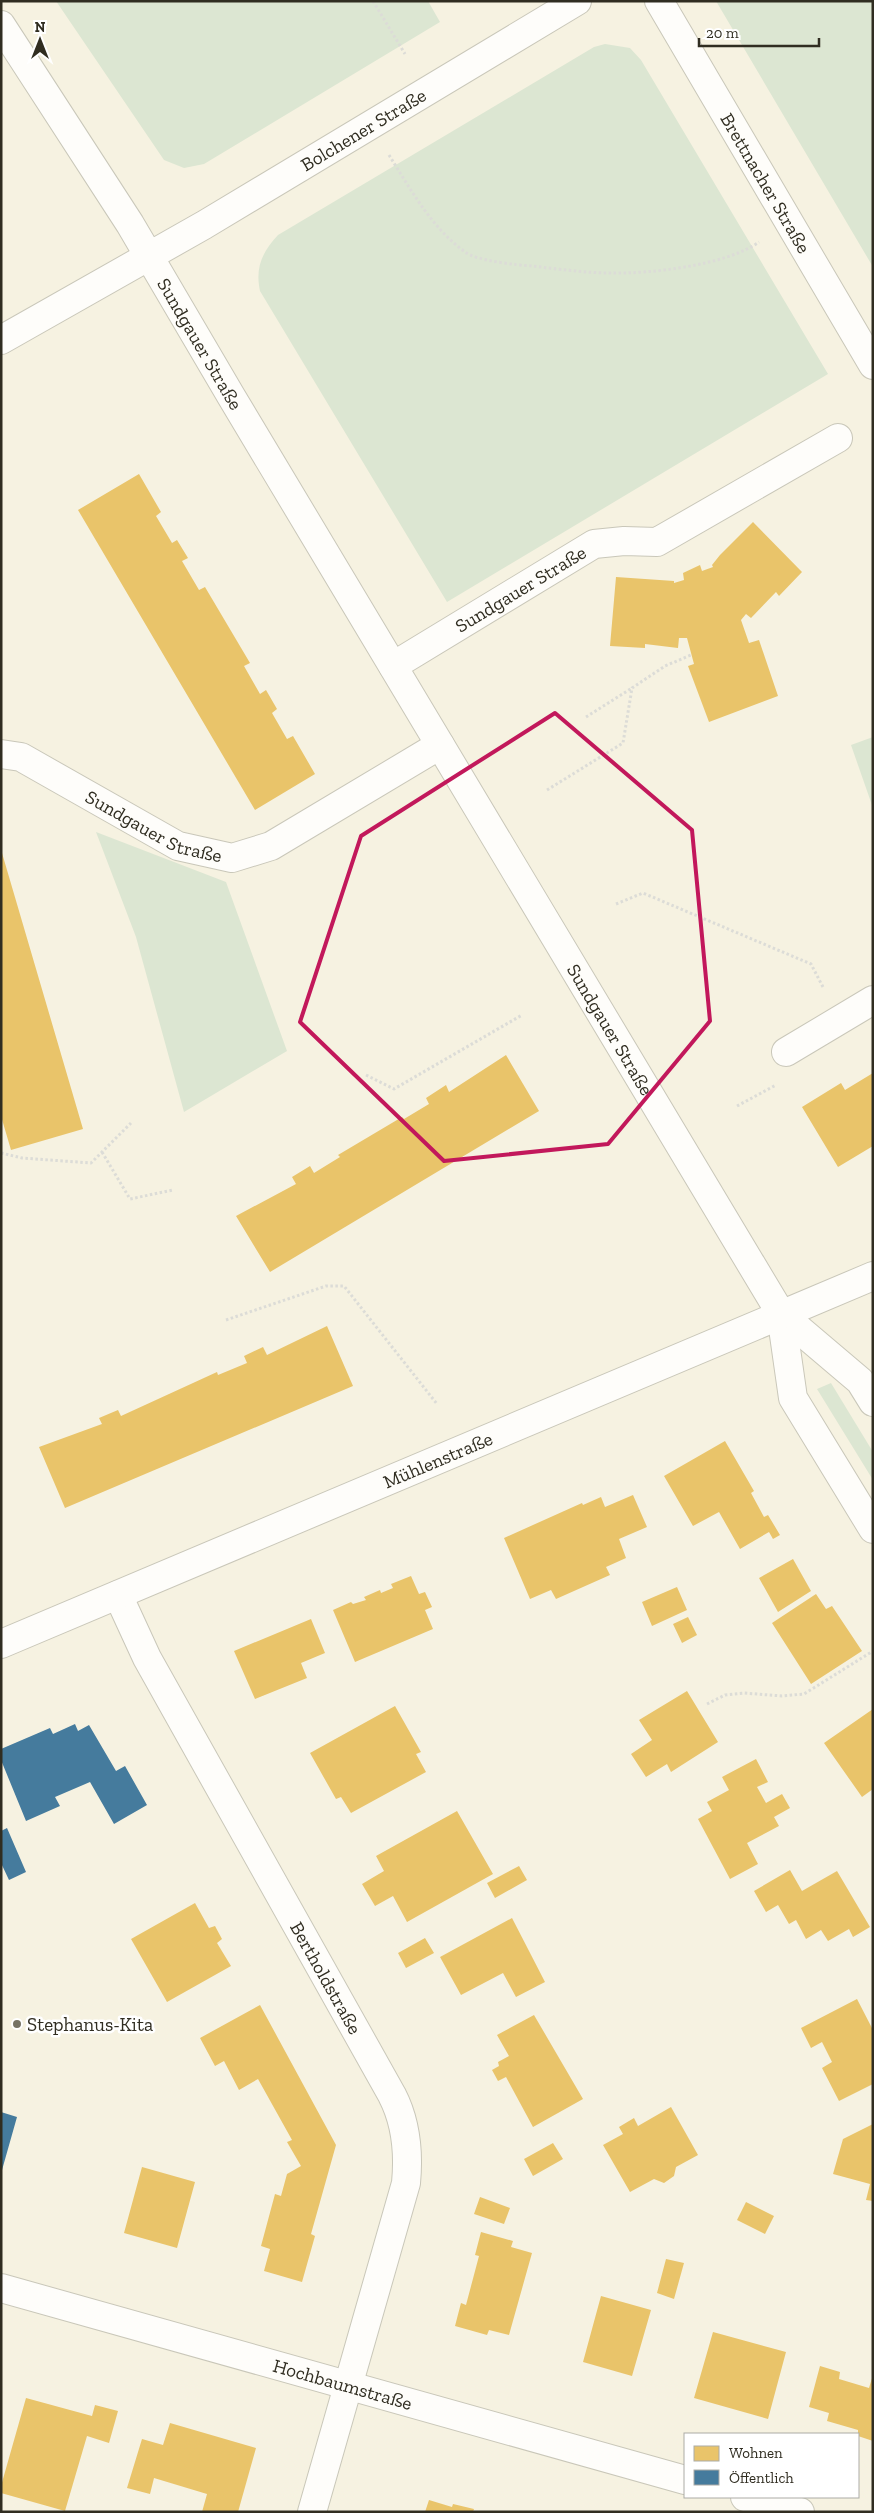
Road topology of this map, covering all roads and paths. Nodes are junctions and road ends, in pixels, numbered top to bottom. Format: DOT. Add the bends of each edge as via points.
graph roads {
  1 [pos="374,1"];
  2 [pos="577,1"];
  3 [pos="659,1"];
  4 [pos="1,26"];
  5 [pos="405,54"];
  6 [pos="388,154"];
  7 [pos="758,242"];
  8 [pos="150,257"];
  9 [pos="1,340"];
  10 [pos="873,365"];
  11 [pos="838,438"];
  12 [pos="691,655"];
  13 [pos="393,666"];
  14 [pos="632,688"];
  15 [pos="586,716"];
  16 [pos="440,745"];
  17 [pos="1,754"];
  18 [pos="547,790"];
  19 [pos="616,904"];
  20 [pos="873,1000"];
  21 [pos="522,1014"];
  22 [pos="840,1019"];
  23 [pos="786,1052"];
  24 [pos="366,1075"];
  25 [pos="131,1123"];
  26 [pos="102,1152"];
  27 [pos="1,1153"];
  28 [pos="173,1190"];
  29 [pos="873,1276"];
  30 [pos="781,1314"];
  31 [pos="226,1320"];
  32 [pos="873,1402"];
  33 [pos="437,1404"];
  34 [pos="873,1530"];
  35 [pos="118,1595"];
  36 [pos="1,1644"];
  37 [pos="873,1651"];
  38 [pos="707,1704"];
  39 [pos="1,2288"];
  40 [pos="348,2386"];
  41 [pos="684,2480"];
  42 [pos="749,2498"];
  43 [pos="312,2512"];
  44 [pos="800,2512"];
  1 -- 5 [label="path"];
  2 -- 8 [label="street, Bolchener Straße"];
  3 -- 10 [label="street, Brettnacher Straße"];
  4 -- 8 [label="street, Sundgauer Straße"];
  6 -- 7 [label="path" via="432,223 467,254 508,264 612,273 665,269 717,260"];
  8 -- 9 [label="street, Bolchener Straße"];
  8 -- 13 [label="street, Sundgauer Straße"];
  11 -- 13 [label="street, Sundgauer Straße" via="657,542 594,544"];
  12 -- 14 [label="path" via="665,666"];
  13 -- 16 [label="street, Sundgauer Straße"];
  14 -- 15 [label="path"];
  14 -- 18 [label="path" via="623,743"];
  16 -- 17 [label="street, Sundgauer Straße" via="271,846 232,858 178,846 21,757"];
  16 -- 30 [label="street, Sundgauer Straße"];
  19 -- 22 [label="path" via="643,893 811,964"];
  20 -- 22 [label="street"];
  21 -- 24 [label="path" via="394,1089"];
  22 -- 23 [label="street"];
  25 -- 26 [label="path"];
  26 -- 27 [label="path" via="91,1163 22,1158"];
  26 -- 28 [label="path" via="130,1199"];
  29 -- 30 [label="street, Mühlenstraße"];
  30 -- 32 [label="street, Sundgauer Straße" via="860,1381"];
  30 -- 34 [label="street, Sundgauer Straße" via="793,1398"];
  30 -- 35 [label="street, Mühlenstraße"];
  31 -- 33 [label="path" via="326,1286 344,1286"];
  35 -- 36 [label="street, Mühlenstraße"];
  35 -- 40 [label="street, Bertholdstraße" via="148,1658 392,2094 402,2120 408,2152 406,2183"];
  37 -- 38 [label="path" via="804,1694 725,1695"];
  39 -- 40 [label="street, Hochbaumstraße"];
  40 -- 41 [label="street, Hochbaumstraße"];
  40 -- 43 [label="street, Bertholdstraße"];
  42 -- 44 [label="street"];
}
